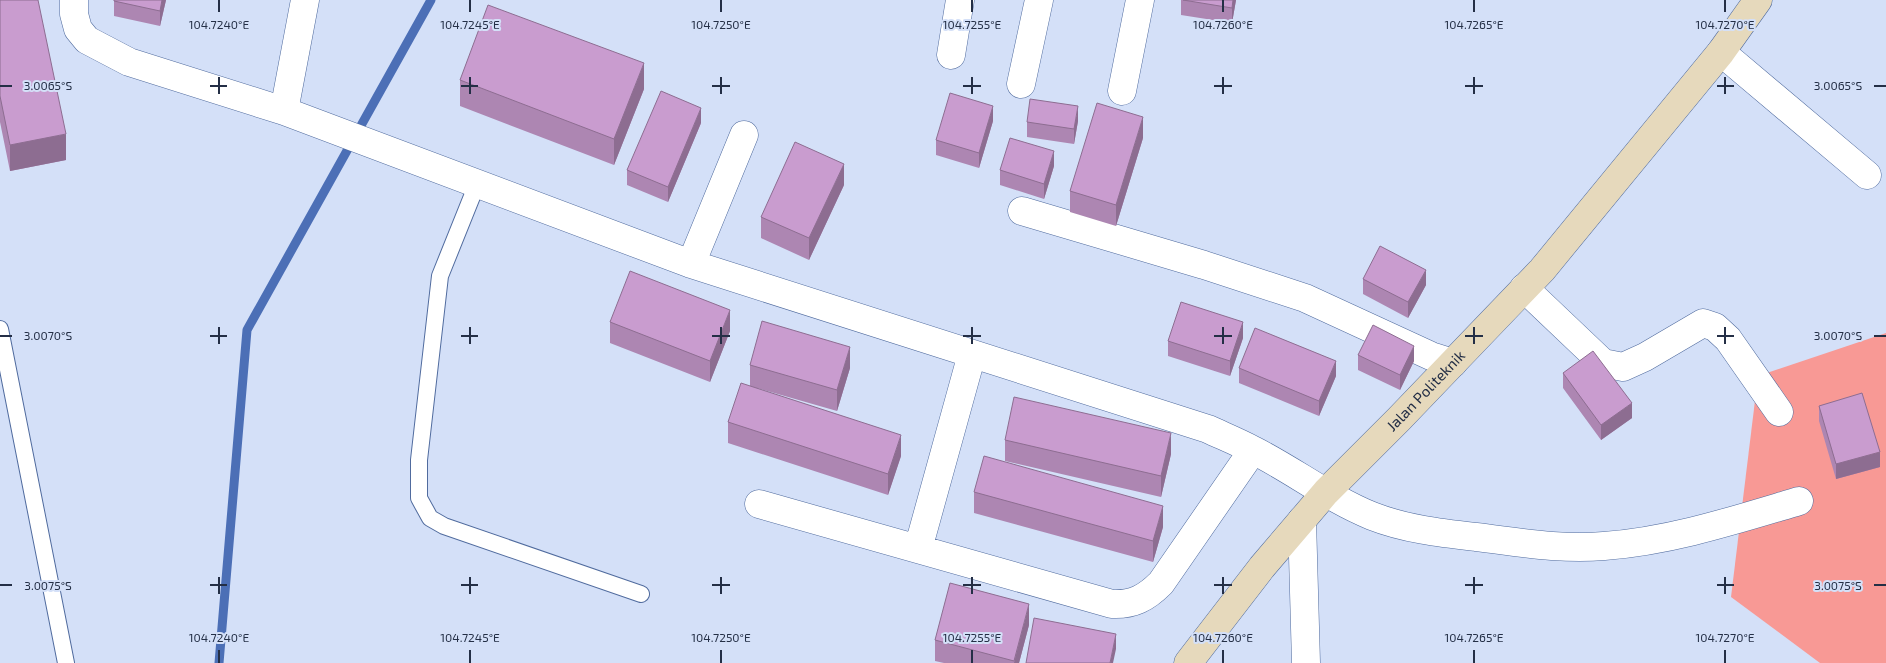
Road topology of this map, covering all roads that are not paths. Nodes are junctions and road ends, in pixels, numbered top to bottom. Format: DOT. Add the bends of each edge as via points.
graph roads {
  1 [pos="74,0"];
  2 [pos="305,0"];
  3 [pos="960,0"];
  4 [pos="1040,0"];
  5 [pos="1140,0"];
  6 [pos="1758,0"];
  7 [pos="1721,52"];
  8 [pos="951,55"];
  9 [pos="1021,84"];
  10 [pos="1122,91"];
  11 [pos="284,111"];
  12 [pos="744,135"];
  13 [pos="1867,175"];
  14 [pos="477,184"];
  15 [pos="1022,211"];
  16 [pos="691,264"];
  17 [pos="1524,288"];
  18 [pos="0,329"];
  19 [pos="972,354"];
  20 [pos="1453,363"];
  21 [pos="1779,412"];
  22 [pos="1253,450"];
  23 [pos="1326,492"];
  24 [pos="1799,501"];
  25 [pos="758,504"];
  26 [pos="1302,520"];
  27 [pos="918,549"];
  28 [pos="641,594"];
  29 [pos="66,663"];
  30 [pos="1188,663"];
  31 [pos="1306,663"];
  1 -- 11 [label="street" via="78,29 86,40 129,62"];
  2 -- 11 [label="street"];
  3 -- 8 [label="street"];
  4 -- 9 [label="street"];
  5 -- 10 [label="street"];
  6 -- 7 [label="street, Jalan Politeknik"];
  7 -- 13 [label="street"];
  7 -- 17 [label="street, Jalan Politeknik"];
  11 -- 14 [label="street"];
  12 -- 16 [label="street"];
  14 -- 16 [label="street"];
  14 -- 28 [label="lane" via="440,276 419,460 419,498 430,518 444,526"];
  15 -- 20 [label="street" via="1306,298"];
  16 -- 19 [label="street"];
  17 -- 20 [label="street, Jalan Politeknik"];
  17 -- 21 [label="street" via="1603,363 1623,367 1703,323 1715,326 1728,338"];
  18 -- 29 [label="lane"];
  19 -- 22 [label="street" via="1208,429"];
  19 -- 27 [label="street"];
  20 -- 23 [label="street, Jalan Politeknik"];
  22 -- 23 [label="street"];
  22 -- 27 [label="street" via="1161,583 1132,604 1112,604"];
  23 -- 24 [label="street" via="1372,516 1402,525 1542,545 1603,546 1671,536 1718,526"];
  23 -- 26 [label="street, Jalan Politeknik"];
  25 -- 27 [label="street"];
  26 -- 30 [label="street, Jalan Politeknik"];
  26 -- 31 [label="street"];
}
